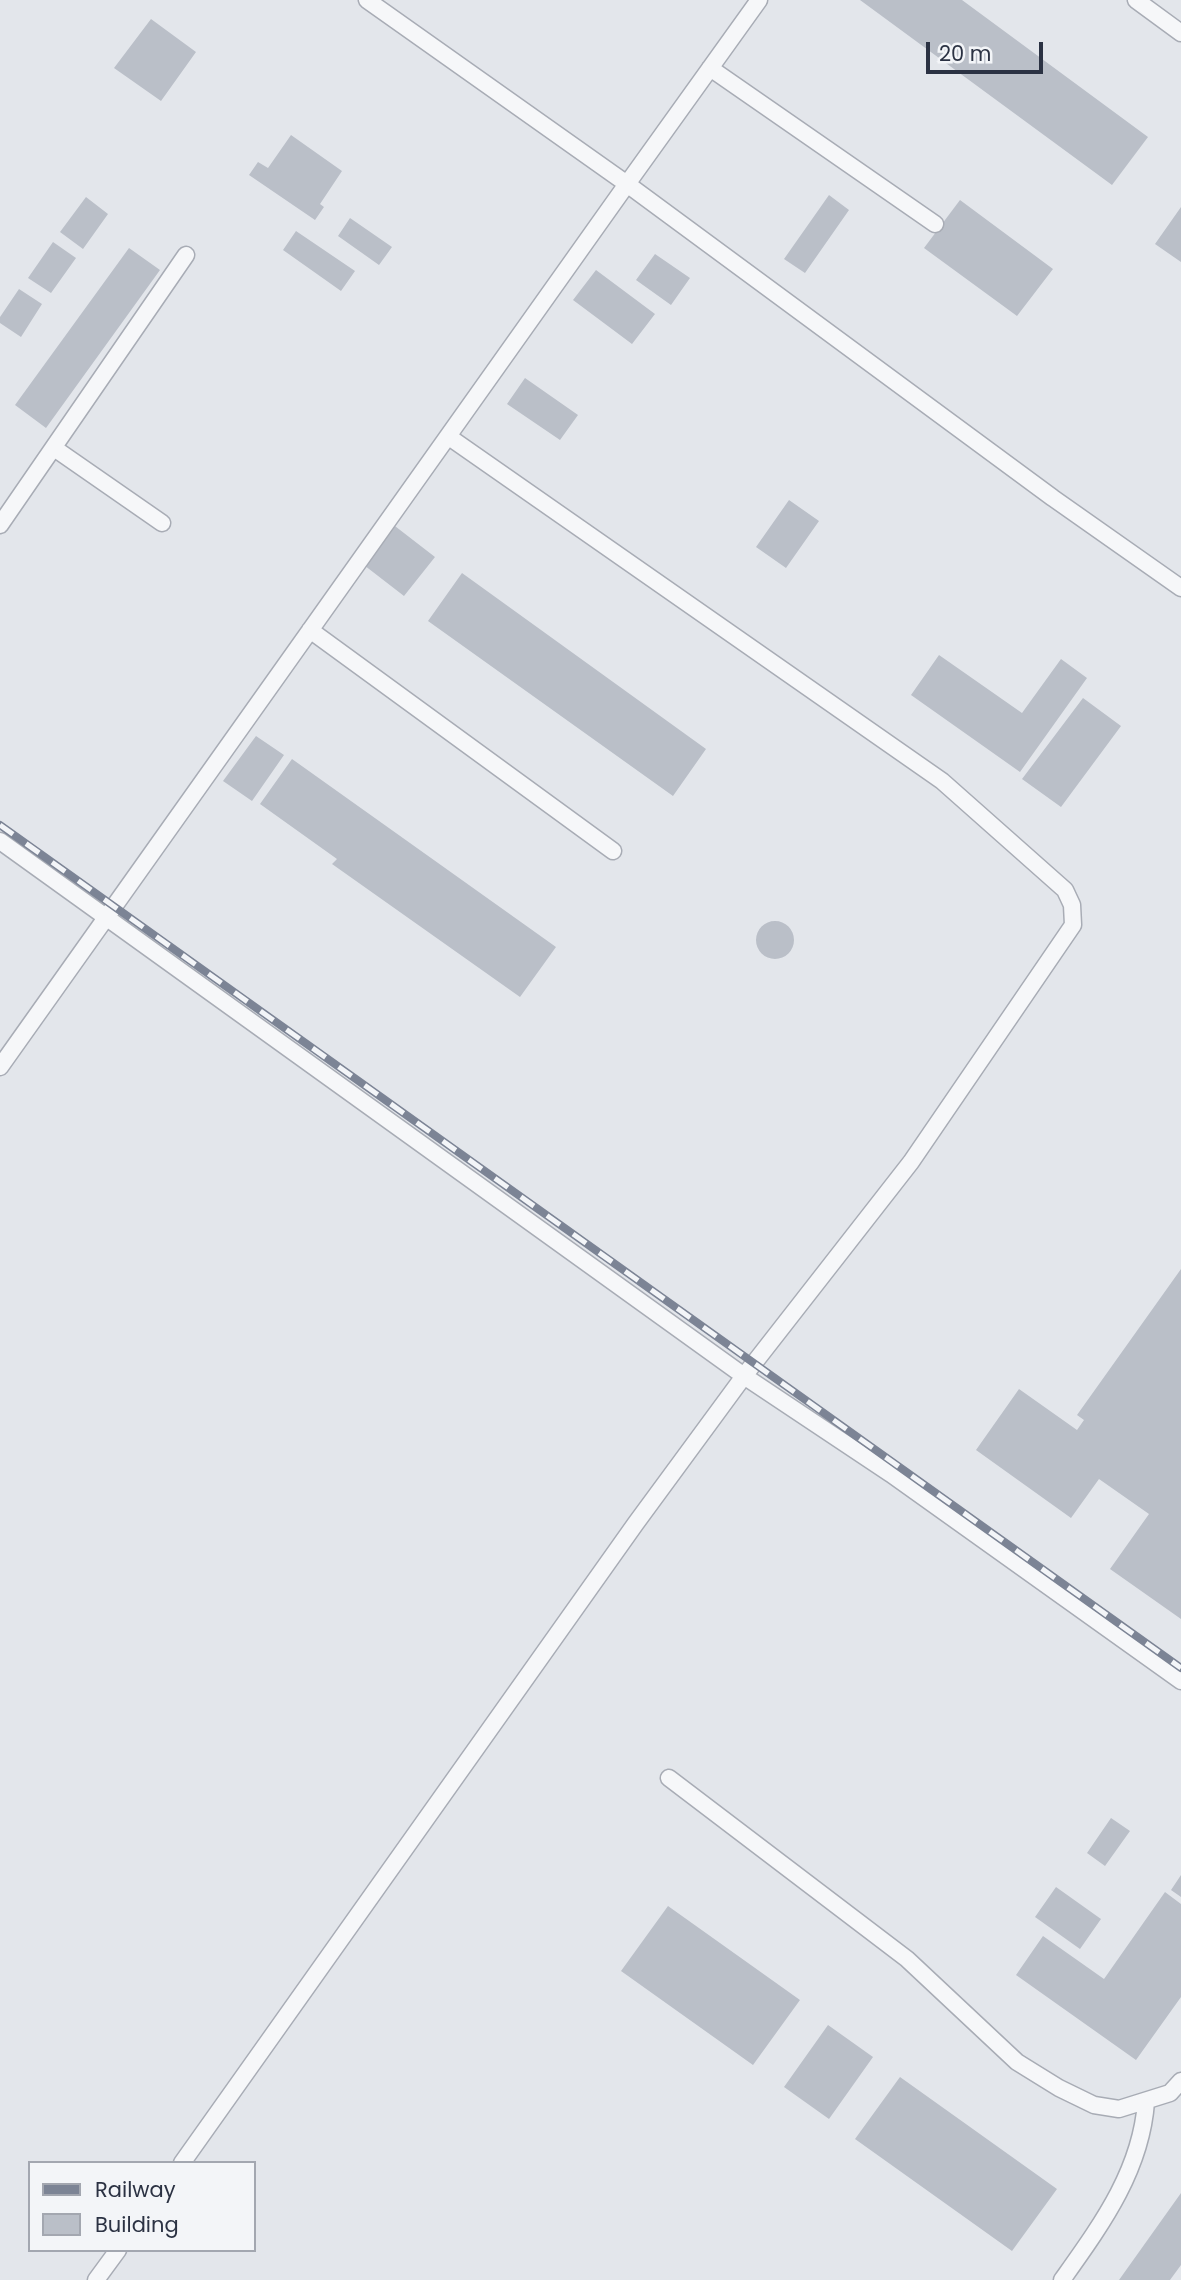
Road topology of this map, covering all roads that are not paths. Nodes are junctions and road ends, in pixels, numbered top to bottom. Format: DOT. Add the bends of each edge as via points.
graph roads {
  1 [pos="367,0"];
  2 [pos="759,0"];
  3 [pos="1136,0"];
  4 [pos="1181,33"];
  5 [pos="710,68"];
  6 [pos="627,184"];
  7 [pos="935,224"];
  8 [pos="186,255"];
  9 [pos="449,437"];
  10 [pos="54,448"];
  11 [pos="162,523"];
  12 [pos="0,525"];
  13 [pos="1181,588"];
  14 [pos="310,630"];
  15 [pos="0,841"];
  16 [pos="613,851"];
  17 [pos="107,918"];
  18 [pos="0,1067"];
  19 [pos="744,1376"];
  20 [pos="1181,1681"];
  21 [pos="669,1778"];
  22 [pos="1181,2081"];
  23 [pos="1146,2102"];
  24 [pos="183,2161"];
  25 [pos="117,2252"];
  26 [pos="96,2280"];
  27 [pos="1062,2280"];
  1 -- 6 [label="lane"];
  2 -- 5 [label="lane"];
  3 -- 4 [label="lane"];
  5 -- 6 [label="lane"];
  5 -- 7 [label="lane"];
  6 -- 9 [label="lane"];
  6 -- 13 [label="lane"];
  8 -- 10 [label="lane"];
  9 -- 14 [label="lane"];
  9 -- 19 [label="lane" via="942,781 1065,890 1072,905 1073,925 1064,940 919,1151"];
  10 -- 11 [label="lane"];
  10 -- 12 [label="lane"];
  14 -- 16 [label="lane"];
  14 -- 17 [label="lane"];
  15 -- 17 [label="lane"];
  17 -- 18 [label="lane"];
  17 -- 19 [label="lane"];
  19 -- 20 [label="lane" via="891,1474"];
  19 -- 24 [label="lane"];
  21 -- 23 [label="lane" via="907,1959 1017,2062 1094,2105 1119,2109"];
  22 -- 23 [label="lane" via="1170,2093"];
  23 -- 27 [label="lane" via="1140,2144 1125,2183"];
  25 -- 26 [label="lane"];
}
